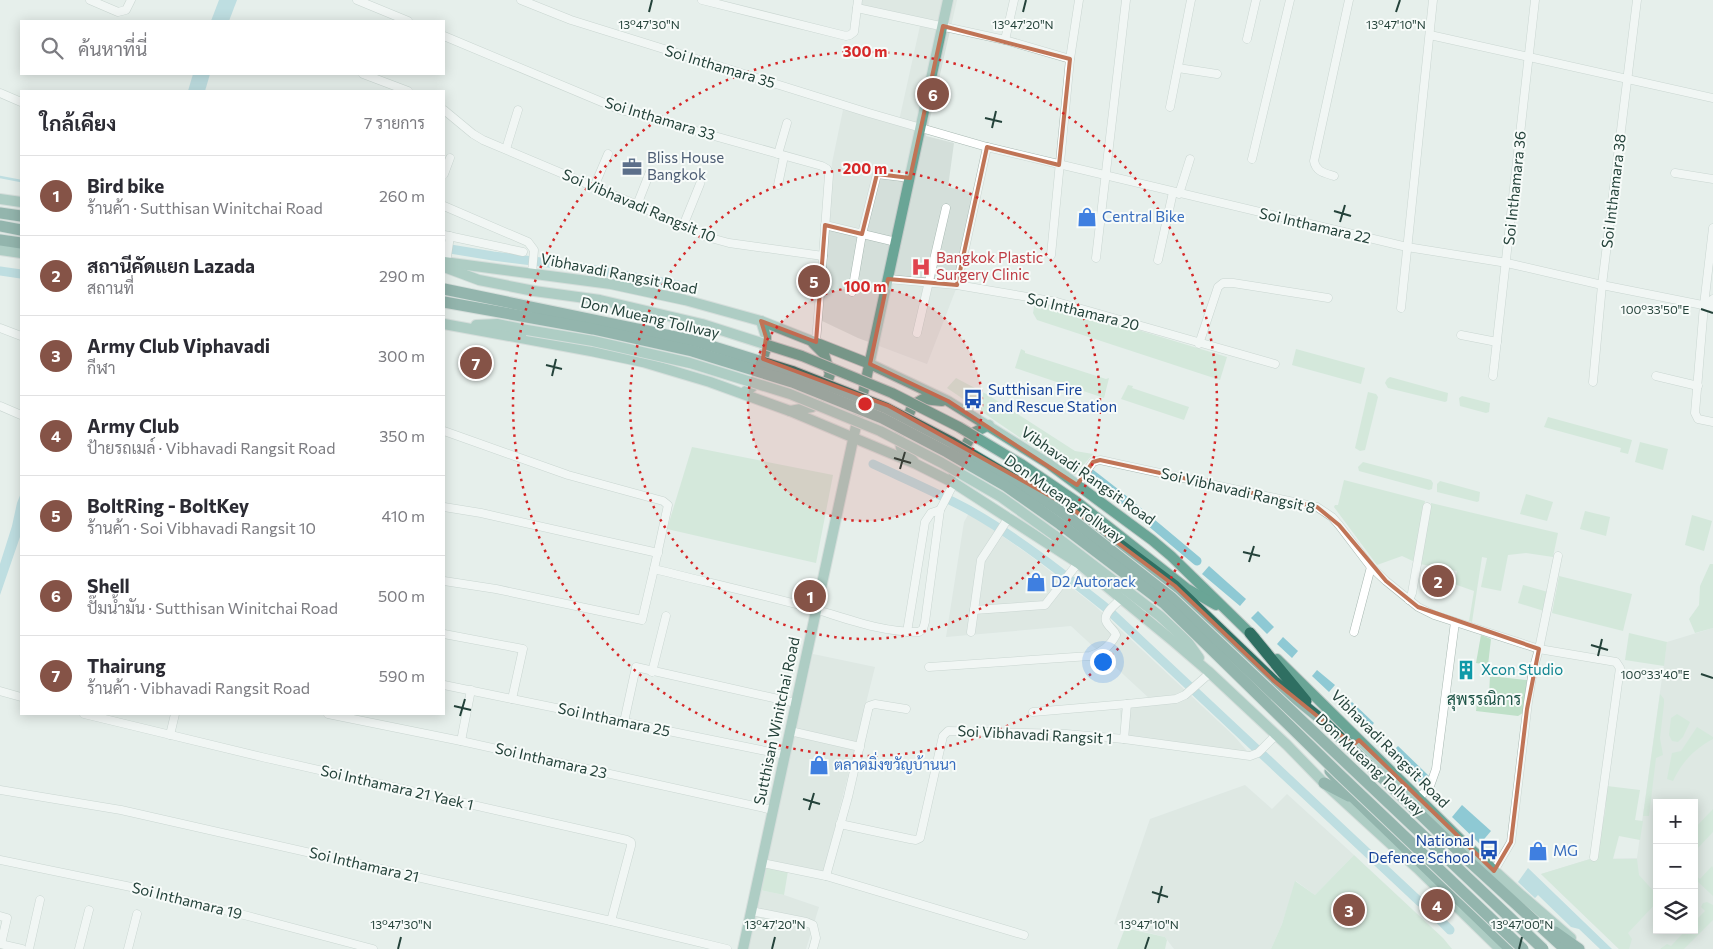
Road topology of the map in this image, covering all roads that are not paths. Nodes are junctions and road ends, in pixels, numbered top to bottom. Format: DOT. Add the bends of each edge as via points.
graph roads {
  1 [pos="90,0"];
  2 [pos="131,0"];
  3 [pos="356,0"];
  4 [pos="521,0"];
  5 [pos="702,0"];
  6 [pos="948,0"];
  7 [pos="1014,0"];
  8 [pos="1079,0"];
  9 [pos="1125,0"];
  10 [pos="1191,0"];
  11 [pos="1256,0"];
  12 [pos="1290,0"];
  13 [pos="1349,0"];
  14 [pos="1433,0"];
  15 [pos="1535,0"];
  16 [pos="1637,0"];
  17 [pos="857,4"];
  18 [pos="406,20"];
  19 [pos="943,26"];
  20 [pos="1430,35"];
  21 [pos="445,36"];
  22 [pos="1247,39"];
  23 [pos="1005,40"];
  24 [pos="1529,57"];
  25 [pos="1070,59"];
  26 [pos="1178,68"];
  27 [pos="1217,74"];
  28 [pos="367,75"];
  29 [pos="1627,79"];
  30 [pos="405,90"];
  31 [pos="0,93"];
  32 [pos="1713,98"];
  33 [pos="20,102"];
  34 [pos="1170,107"];
  35 [pos="518,110"];
  36 [pos="445,111"];
  37 [pos="787,123"];
  38 [pos="921,128"];
  39 [pos="987,147"];
  40 [pos="506,149"];
  41 [pos="608,154"];
  42 [pos="781,155"];
  43 [pos="450,158"];
  44 [pos="1190,159"];
  45 [pos="1252,160"];
  46 [pos="1059,165"];
  47 [pos="445,171"];
  48 [pos="650,172"];
  49 [pos="1675,173"];
  50 [pos="1104,176"];
  51 [pos="1334,176"];
  52 [pos="910,178"];
  53 [pos="1713,179"];
  54 [pos="700,184"];
  55 [pos="778,185"];
  56 [pos="594,186"];
  57 [pos="1176,193"];
  58 [pos="0,199"];
  59 [pos="20,202"];
  60 [pos="637,205"];
  61 [pos="445,206"];
  62 [pos="946,208"];
  63 [pos="0,212"];
  64 [pos="20,215"];
  65 [pos="825,224"];
  66 [pos="0,226"];
  67 [pos="683,226"];
  68 [pos="1713,228"];
  69 [pos="20,230"];
  70 [pos="862,234"];
  71 [pos="447,236"];
  72 [pos="0,240"];
  73 [pos="896,242"];
  74 [pos="20,243"];
  75 [pos="1407,247"];
  76 [pos="0,250"];
  77 [pos="523,252"];
  78 [pos="20,253"];
  79 [pos="1051,255"];
  80 [pos="823,256"];
  81 [pos="1096,258"];
  82 [pos="1158,260"];
  83 [pos="445,262"];
  84 [pos="1507,263"];
  85 [pos="532,270"];
  86 [pos="888,279"];
  87 [pos="928,283"];
  88 [pos="957,285"];
  89 [pos="1602,285"];
  90 [pos="445,288"];
  91 [pos="445,288"];
  92 [pos="852,292"];
  93 [pos="1328,298"];
  94 [pos="1713,298"];
  95 [pos="445,304"];
  96 [pos="445,304"];
  97 [pos="1704,306"];
  98 [pos="1713,307"];
  99 [pos="1401,308"];
  100 [pos="530,311"];
  101 [pos="761,321"];
  102 [pos="447,325"];
  103 [pos="0,328"];
  104 [pos="917,334"];
  105 [pos="1462,335"];
  106 [pos="20,336"];
  107 [pos="812,340"];
  108 [pos="1498,342"];
  109 [pos="1199,344"];
  110 [pos="870,364"];
  111 [pos="1275,364"];
  112 [pos="1493,376"];
  113 [pos="1656,376"];
  114 [pos="1592,382"];
  115 [pos="1698,386"];
  116 [pos="743,394"];
  117 [pos="948,401"];
  118 [pos="0,406"];
  119 [pos="790,411"];
  120 [pos="20,415"];
  121 [pos="1713,422"];
  122 [pos="989,425"];
  123 [pos="445,431"];
  124 [pos="854,437"];
  125 [pos="916,464"];
  126 [pos="955,484"];
  127 [pos="1077,485"];
  128 [pos="1073,504"];
  129 [pos="445,507"];
  130 [pos="1426,507"];
  131 [pos="940,510"];
  132 [pos="1006,522"];
  133 [pos="658,553"];
  134 [pos="1558,556"];
  135 [pos="1078,563"];
  136 [pos="1371,567"];
  137 [pos="654,569"];
  138 [pos="445,581"];
  139 [pos="1122,598"];
  140 [pos="1409,600"];
  141 [pos="817,610"];
  142 [pos="974,610"];
  143 [pos="1228,612"];
  144 [pos="666,616"];
  145 [pos="1456,622"];
  146 [pos="907,632"];
  147 [pos="971,632"];
  148 [pos="1354,632"];
  149 [pos="1250,633"];
  150 [pos="445,634"];
  151 [pos="1539,649"];
  152 [pos="929,667"];
  153 [pos="652,672"];
  154 [pos="1209,672"];
  155 [pos="445,685"];
  156 [pos="471,690"];
  157 [pos="0,691"];
  158 [pos="20,697"];
  159 [pos="512,699"];
  160 [pos="796,703"];
  161 [pos="1127,704"];
  162 [pos="906,709"];
  163 [pos="1033,712"];
  164 [pos="88,715"];
  165 [pos="175,715"];
  166 [pos="333,715"];
  167 [pos="1322,720"];
  168 [pos="624,722"];
  169 [pos="790,731"];
  170 [pos="170,735"];
  171 [pos="1276,735"];
  172 [pos="1124,739"];
  173 [pos="461,741"];
  174 [pos="860,747"];
  175 [pos="785,755"];
  176 [pos="1324,783"];
  177 [pos="0,790"];
  178 [pos="1355,799"];
  179 [pos="1418,799"];
  180 [pos="773,810"];
  181 [pos="840,824"];
  182 [pos="1594,857"];
  183 [pos="0,860"];
  184 [pos="762,863"];
  185 [pos="1494,871"];
  186 [pos="826,876"];
  187 [pos="40,900"];
  188 [pos="89,910"];
  189 [pos="1523,910"];
  190 [pos="751,911"];
  191 [pos="137,914"];
  192 [pos="0,916"];
  193 [pos="611,921"];
  194 [pos="1024,935"];
  195 [pos="1,944"];
  196 [pos="697,945"];
  197 [pos="22,949"];
  198 [pos="29,949"];
  199 [pos="79,949"];
  200 [pos="128,949"];
  201 [pos="373,949"];
  202 [pos="727,949"];
  203 [pos="743,949"];
  204 [pos="813,949"];
  205 [pos="1500,949"];
  206 [pos="1510,949"];
  207 [pos="1524,949"];
  208 [pos="1543,949"];
  209 [pos="1565,949"];
  210 [pos="1579,949"];
  211 [pos="1584,949"];
  1 -- 2 [label="street" via="118,12 126,10"];
  3 -- 18 [label="street"];
  4 -- 38 [label="street, Soi Inthamara 35" via="571,20"];
  5 -- 17 [label="street" via="846,36 854,32"];
  6 -- 19 [label="main road, Sutthisan Winitchai Road"];
  7 -- 23 [label="street"];
  8 -- 25 [label="street"];
  9 -- 50 [label="street"];
  10 -- 26 [label="street"];
  11 -- 22 [label="street"];
  12 -- 45 [label="street"];
  13 -- 51 [label="street" via="1314,161 1320,171"];
  14 -- 20 [label="street"];
  15 -- 24 [label="street, Soi Inthamara 36"];
  16 -- 29 [label="street, Soi Inthamara 38"];
  17 -- 19 [label="street"];
  19 -- 23 [label="street"];
  19 -- 38 [label="main road, Sutthisan Winitchai Road"];
  20 -- 24 [label="street"];
  20 -- 75 [label="street"];
  21 -- 42 [label="street, Soi Inthamara 33" via="621,110"];
  23 -- 25 [label="street"];
  24 -- 29 [label="street"];
  24 -- 84 [label="street, Soi Inthamara 36"];
  25 -- 46 [label="street"];
  26 -- 27 [label="street"];
  26 -- 34 [label="street"];
  28 -- 30 [label="street"];
  29 -- 32 [label="street"];
  29 -- 89 [label="street, Soi Inthamara 38"];
  31 -- 33 [label="street"];
  35 -- 40 [label="street"];
  36 -- 40 [label="street, Soi Vibhavadi Rangsit 10" via="473,134"];
  37 -- 42 [label="street"];
  38 -- 39 [label="street, Soi Inthamara 22"];
  38 -- 52 [label="main road, Sutthisan Winitchai Road"];
  39 -- 46 [label="street, Soi Inthamara 22"];
  39 -- 88 [label="street"];
  40 -- 56 [label="street, Soi Vibhavadi Rangsit 10"];
  41 -- 56 [label="street"];
  42 -- 55 [label="street"];
  42 -- 65 [label="street, Soi Inthamara 33" via="827,169"];
  43 -- 47 [label="street"];
  44 -- 57 [label="street"];
  46 -- 50 [label="street, Soi Inthamara 22"];
  46 -- 79 [label="street"];
  48 -- 60 [label="street"];
  49 -- 53 [label="street"];
  50 -- 57 [label="street, Soi Inthamara 22"];
  50 -- 81 [label="street"];
  52 -- 70 [label="street" via="877,174"];
  52 -- 73 [label="main road, Sutthisan Winitchai Road"];
  54 -- 67 [label="street"];
  56 -- 60 [label="street, Soi Vibhavadi Rangsit 10"];
  57 -- 75 [label="street, Soi Inthamara 22"];
  57 -- 82 [label="street"];
  58 -- 59 [label="main road"];
  60 -- 67 [label="street, Soi Vibhavadi Rangsit 10"];
  61 -- 85 [label="street" via="528,242 534,250"];
  62 -- 87 [label="street"];
  63 -- 64 [label="highway"];
  65 -- 70 [label="street"];
  65 -- 80 [label="street, Soi Inthamara 33"];
  66 -- 69 [label="highway"];
  67 -- 80 [label="street, Soi Vibhavadi Rangsit 10" via="729,243"];
  68 -- 97 [label="street"];
  70 -- 73 [label="street"];
  70 -- 92 [label="street"];
  71 -- 77 [label="street"];
  71 -- 83 [label="street" via="449,246"];
  72 -- 74 [label="highway"];
  73 -- 86 [label="main road, Sutthisan Winitchai Road"];
  75 -- 84 [label="street, Soi Inthamara 22"];
  75 -- 99 [label="street"];
  76 -- 78 [label="main road"];
  80 -- 107 [label="street"];
  83 -- 85 [label="main road, Vibhavadi Rangsit Road"];
  83 -- 128 [label="main road, bridge" via="478,280 600,300 702,324 802,356 892,393 959,427 1021,464"];
  84 -- 89 [label="street, Soi Inthamara 22"];
  84 -- 108 [label="street, Soi Inthamara 36"];
  85 -- 101 [label="main road, Vibhavadi Rangsit Road" via="685,300"];
  86 -- 87 [label="street, Soi Inthamara 20"];
  86 -- 110 [label="main road, Sutthisan Winitchai Road"];
  87 -- 88 [label="street, Soi Inthamara 20"];
  87 -- 104 [label="street"];
  88 -- 109 [label="street, Soi Inthamara 20" via="1056,302"];
  89 -- 97 [label="street, Soi Inthamara 22"];
  89 -- 114 [label="street, Soi Inthamara 38"];
  90 -- 100 [label="highway, Vibhavadi Rangsit Road"];
  91 -- 208 [label="highway, Don Mueang Tollway, bridge" via="695,341 794,372 886,408 1012,478 1066,515 1171,597"];
  93 -- 109 [label="street" via="1223,283 1218,287"];
  94 -- 97 [label="street"];
  95 -- 100 [label="highway, Vibhavadi Rangsit Road"];
  96 -- 207 [label="highway, Don Mueang Tollway, bridge" via="593,329 692,351 792,382 882,418 1006,486 1164,603"];
  97 -- 98 [label="street, Soi Inthamara 22"];
  97 -- 115 [label="street"];
  100 -- 128 [label="highway, Vibhavadi Rangsit Road, bridge" via="698,338 797,370 889,406 1014,476"];
  100 -- 178 [label="highway, Vibhavadi Rangsit Road, bridge" via="694,348 794,380 885,416 949,449 1063,523 1166,602 1265,698"];
  101 -- 107 [label="main road, Vibhavadi Rangsit Road"];
  101 -- 116 [label="main road" via="766,348 758,378"];
  102 -- 116 [label="main road" via="642,362"];
  102 -- 154 [label="main road, bridge" via="497,324 690,363 790,394 880,431 1001,496 1180,634"];
  103 -- 106 [label="street"];
  105 -- 108 [label="street"];
  107 -- 110 [label="main road, Vibhavadi Rangsit Road"];
  107 -- 119 [label="main road" via="824,354 830,374 822,399 812,407"];
  108 -- 112 [label="street, Soi Inthamara 36"];
  109 -- 111 [label="street, Soi Inthamara 20"];
  110 -- 117 [label="main road, Vibhavadi Rangsit Road"];
  110 -- 124 [label="main road, Sutthisan Winitchai Road"];
  113 -- 115 [label="street"];
  115 -- 121 [label="street" via="1696,417"];
  116 -- 119 [label="main road"];
  117 -- 122 [label="main road, Vibhavadi Rangsit Road"];
  117 -- 125 [label="main road" via="923,400 913,405 899,436 901,448"];
  118 -- 120 [label="street"];
  119 -- 124 [label="main road"];
  122 -- 126 [label="main road" via="973,433 954,467"];
  122 -- 127 [label="main road, Vibhavadi Rangsit Road"];
  123 -- 133 [label="street" via="568,475 663,501 668,505"];
  124 -- 125 [label="main road"];
  124 -- 141 [label="main road, Sutthisan Winitchai Road"];
  125 -- 126 [label="main road"];
  126 -- 131 [label="street"];
  126 -- 132 [label="main road"];
  127 -- 136 [label="street, Soi Vibhavadi Rangsit 8" via="1093,462 1100,460 1317,507 1332,517"];
  127 -- 143 [label="main road, Vibhavadi Rangsit Road" via="1152,540"];
  128 -- 143 [label="main road" via="1186,588"];
  128 -- 167 [label="highway, Vibhavadi Rangsit Road" via="1175,586 1274,681"];
  129 -- 133 [label="street"];
  130 -- 140 [label="street"];
  131 -- 146 [label="street" via="931,513 925,522"];
  131 -- 146 [label="street" via="925,622 919,632"];
  132 -- 135 [label="main road"];
  132 -- 142 [label="street" via="981,560"];
  133 -- 137 [label="street"];
  134 -- 151 [label="street"];
  135 -- 139 [label="main road"];
  135 -- 142 [label="street" via="1045,605"];
  136 -- 140 [label="street, Soi Vibhavadi Rangsit 8"];
  136 -- 148 [label="street"];
  137 -- 138 [label="street" via="642,620"];
  137 -- 141 [label="street"];
  139 -- 152 [label="street" via="1106,614 1106,623 1116,635 1099,654"];
  139 -- 154 [label="main road"];
  140 -- 145 [label="street, Soi Vibhavadi Rangsit 8" via="1434,615"];
  141 -- 146 [label="street" via="874,628"];
  141 -- 160 [label="main road, Sutthisan Winitchai Road"];
  142 -- 147 [label="street"];
  143 -- 149 [label="main road, Vibhavadi Rangsit Road"];
  144 -- 153 [label="street"];
  145 -- 151 [label="street, Soi Vibhavadi Rangsit 8"];
  145 -- 179 [label="street" via="1436,769 1430,786"];
  149 -- 167 [label="highway"];
  149 -- 179 [label="main road, Vibhavadi Rangsit Road"];
  150 -- 159 [label="street" via="523,649"];
  151 -- 182 [label="street, Soi Vibhavadi Rangsit 8" via="1616,662 1620,668"];
  151 -- 185 [label="street" via="1527,708 1511,842"];
  153 -- 160 [label="street"];
  153 -- 168 [label="street" via="636,667"];
  154 -- 161 [label="street" via="1185,695 1176,699"];
  154 -- 171 [label="main road"];
  155 -- 156 [label="street, Soi Inthamara 25"];
  156 -- 159 [label="street, Soi Inthamara 25"];
  156 -- 173 [label="street"];
  157 -- 158 [label="street"];
  159 -- 168 [label="street, Soi Inthamara 25"];
  160 -- 169 [label="main road, Sutthisan Winitchai Road"];
  161 -- 163 [label="street"];
  161 -- 172 [label="street"];
  162 -- 174 [label="street" via="871,705"];
  164 -- 170 [label="street, Soi Inthamara 21 Yaek 1"];
  165 -- 170 [label="street"];
  166 -- 173 [label="street, Soi Inthamara 23"];
  167 -- 189 [label="highway, Vibhavadi Rangsit Road"];
  168 -- 175 [label="street, Soi Inthamara 25"];
  169 -- 174 [label="street"];
  169 -- 175 [label="main road, Sutthisan Winitchai Road"];
  170 -- 193 [label="street, Soi Inthamara 21 Yaek 1" via="627,840 631,846"];
  171 -- 172 [label="street, Soi Vibhavadi Rangsit 1" via="1258,754 1250,756"];
  171 -- 176 [label="main road"];
  172 -- 181 [label="street, Soi Vibhavadi Rangsit 1" via="948,731 943,736 920,838 910,839"];
  173 -- 180 [label="street, Soi Inthamara 23"];
  174 -- 181 [label="street"];
  175 -- 180 [label="main road, Sutthisan Winitchai Road"];
  176 -- 178 [label="highway"];
  176 -- 205 [label="main road"];
  177 -- 193 [label="street, Soi Inthamara 21" via="121,810"];
  178 -- 206 [label="highway, Vibhavadi Rangsit Road"];
  179 -- 185 [label="main road, Vibhavadi Rangsit Road"];
  180 -- 184 [label="main road, Sutthisan Winitchai Road"];
  181 -- 186 [label="street"];
  183 -- 201 [label="street, Soi Inthamara 19" via="141,890"];
  184 -- 186 [label="street"];
  184 -- 190 [label="main road, Sutthisan Winitchai Road"];
  185 -- 211 [label="main road, Vibhavadi Rangsit Road"];
  186 -- 194 [label="street"];
  187 -- 198 [label="street"];
  188 -- 199 [label="street"];
  189 -- 209 [label="highway, Vibhavadi Rangsit Road"];
  189 -- 210 [label="highway"];
  190 -- 203 [label="main road, Sutthisan Winitchai Road"];
  190 -- 204 [label="street" via="813,926 816,938"];
  191 -- 200 [label="street"];
  192 -- 195 [label="street" via="7,918"];
  193 -- 196 [label="street, Soi Inthamara 21"];
  195 -- 197 [label="street"];
  196 -- 202 [label="street, Soi Inthamara 21"];
}
